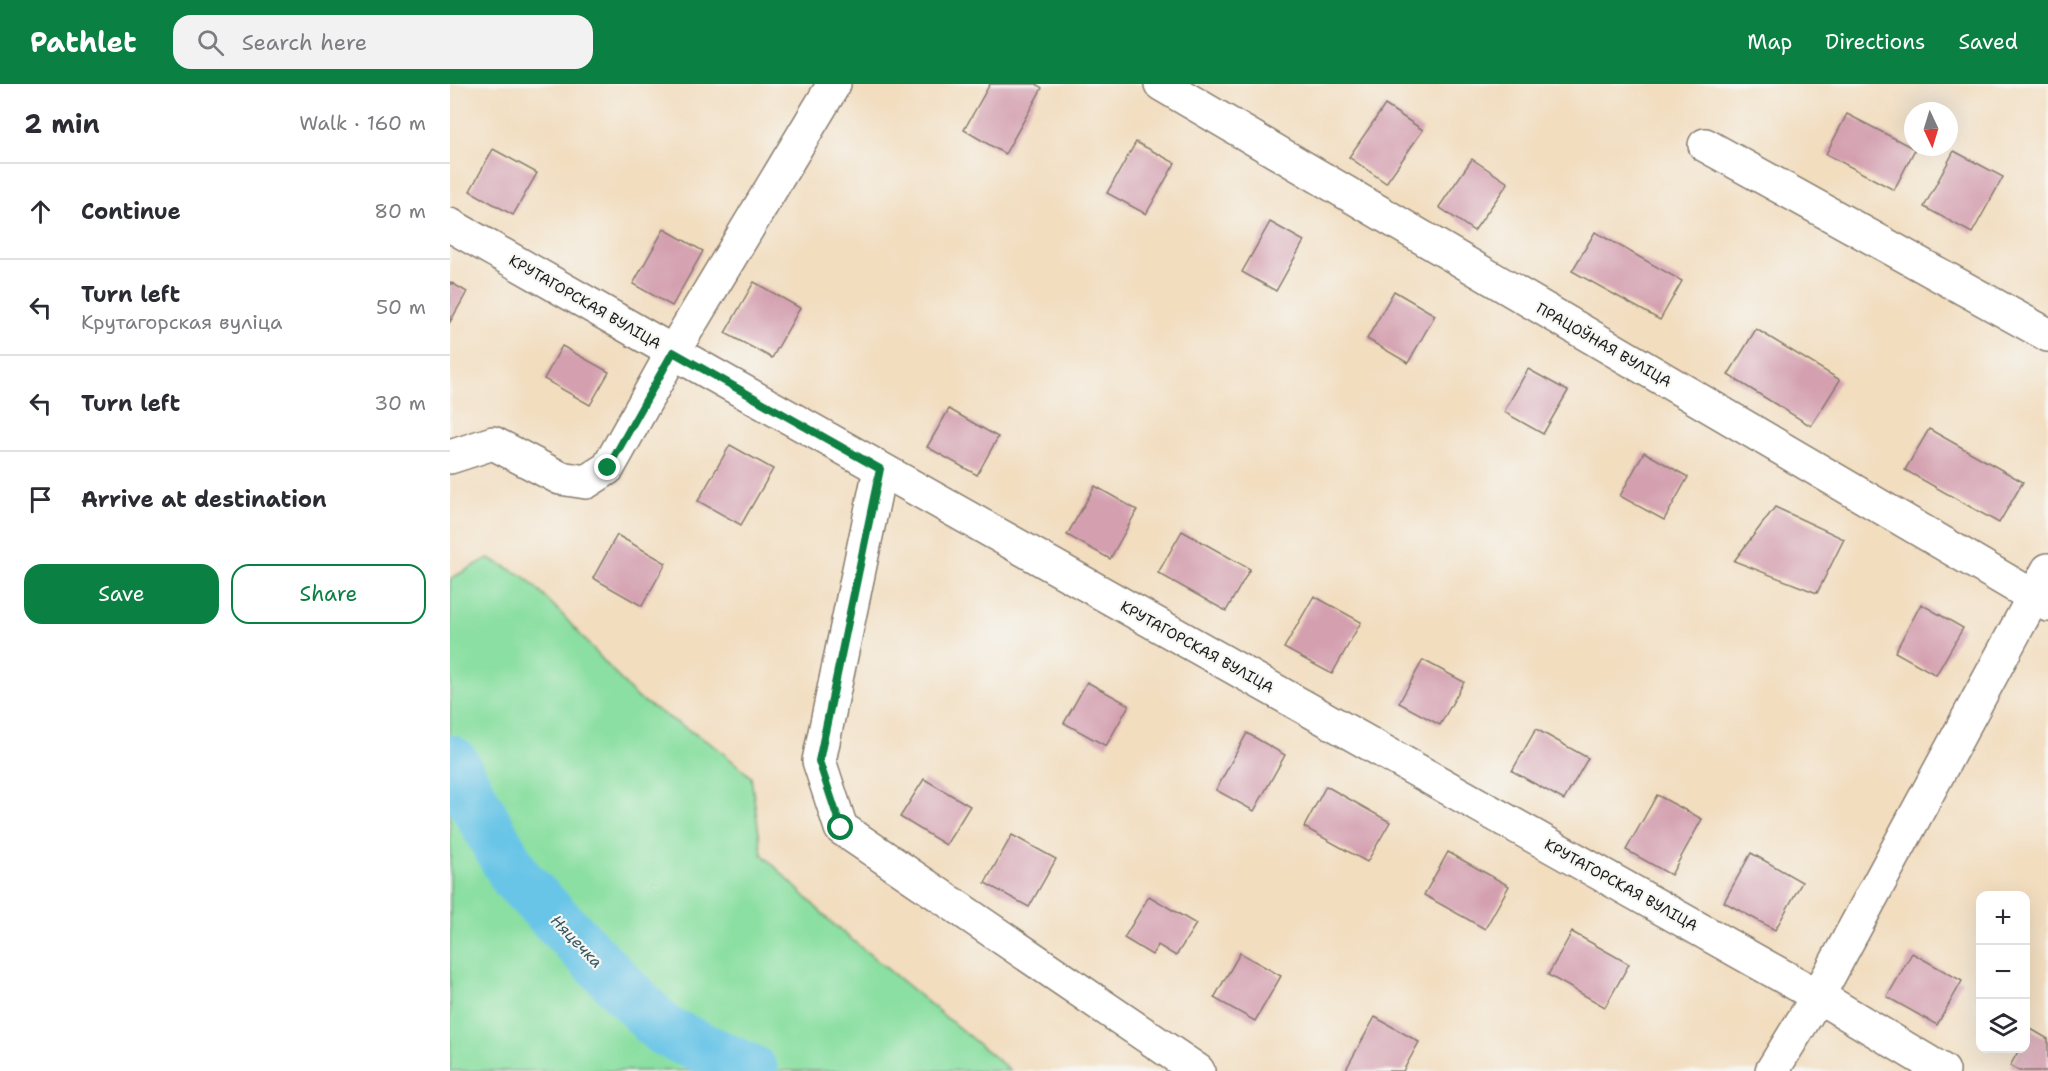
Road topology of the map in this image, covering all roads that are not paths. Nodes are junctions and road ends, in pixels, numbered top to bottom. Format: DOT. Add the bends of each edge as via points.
graph roads {
  1 [pos="834,84"];
  2 [pos="1161,84"];
  3 [pos="1705,145"];
  4 [pos="450,225"];
  5 [pos="2048,334"];
  6 [pos="673,352"];
  7 [pos="450,457"];
  8 [pos="880,469"];
  9 [pos="2043,590"];
  10 [pos="1818,996"];
  11 [pos="1198,1071"];
  12 [pos="1772,1071"];
  13 [pos="1942,1071"];
  1 -- 6 [label="street"];
  2 -- 9 [label="street, ПРАЦОЎНАЯ ВУЛІЦА"];
  3 -- 5 [label="street"];
  4 -- 6 [label="street, КРУТАГОРСКАЯ ВУЛІЦА"];
  6 -- 7 [label="street" via="608,468 586,482 560,478 493,443"];
  6 -- 8 [label="street, КРУТАГОРСКАЯ ВУЛІЦА"];
  8 -- 10 [label="street, КРУТАГОРСКАЯ ВУЛІЦА"];
  8 -- 11 [label="street" via="819,761 841,828"];
  9 -- 10 [label="street"];
  10 -- 12 [label="street"];
  10 -- 13 [label="street, КРУТАГОРСКАЯ ВУЛІЦА"];
}
